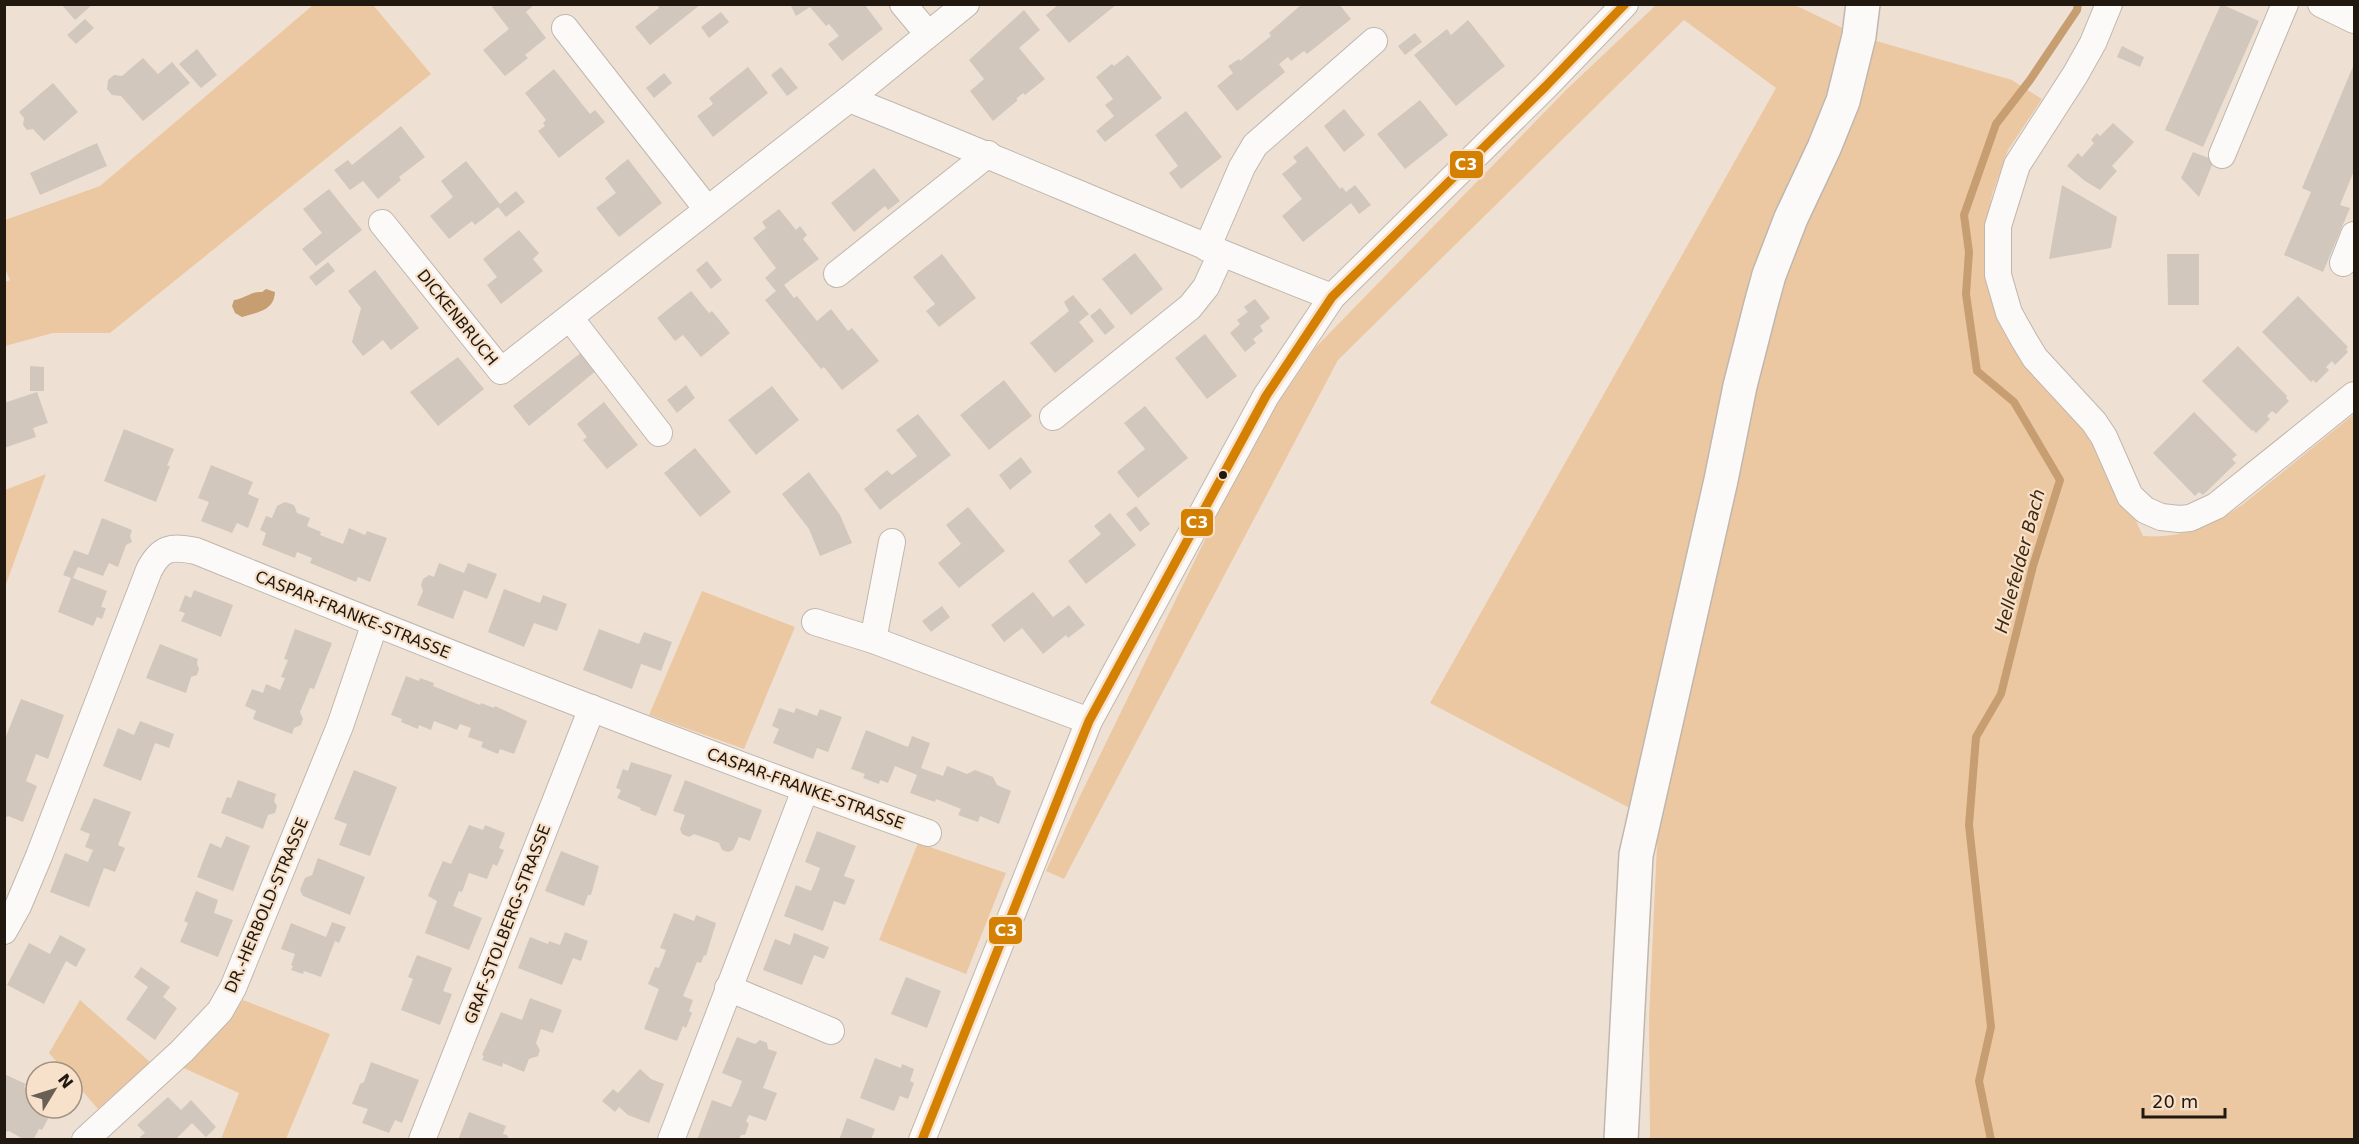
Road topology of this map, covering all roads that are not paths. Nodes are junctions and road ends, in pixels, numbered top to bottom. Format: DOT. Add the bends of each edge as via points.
graph roads {
  1 [pos="903,4"];
  2 [pos="966,4"];
  3 [pos="1625,4"];
  4 [pos="1863,4"];
  5 [pos="2109,4"];
  6 [pos="2285,4"];
  7 [pos="2321,4"];
  8 [pos="2355,20"];
  9 [pos="565,28"];
  10 [pos="928,34"];
  11 [pos="1374,41"];
  12 [pos="849,99"];
  13 [pos="988,154"];
  14 [pos="2222,154"];
  15 [pos="707,209"];
  16 [pos="382,223"];
  17 [pos="2355,236"];
  18 [pos="1214,251"];
  19 [pos="2343,263"];
  20 [pos="837,274"];
  21 [pos="1332,297"];
  22 [pos="570,318"];
  23 [pos="2355,395"];
  24 [pos="1053,417"];
  25 [pos="659,433"];
  26 [pos="892,542"];
  27 [pos="815,622"];
  28 [pos="375,623"];
  29 [pos="873,640"];
  30 [pos="591,708"];
  31 [pos="1089,721"];
  32 [pos="805,790"];
  33 [pos="928,833"];
  34 [pos="4,931"];
  35 [pos="728,988"];
  36 [pos="831,1032"];
  37 [pos="85,1140"];
  38 [pos="422,1140"];
  39 [pos="671,1140"];
  40 [pos="922,1140"];
  41 [pos="1621,1140"];
  1 -- 10 [label="street"];
  2 -- 10 [label="street, DICKENBRUCH"];
  3 -- 21 [label="street"];
  4 -- 41 [label="main road" via="1843,101 1766,284 1636,855"];
  5 -- 23 [label="street" via="2075,75 2017,165 1998,226 1998,275 2009,313 2035,358 2094,422 2130,496 2145,510 2161,517 2190,518 2216,506"];
  6 -- 14 [label="street"];
  7 -- 8 [label="street"];
  9 -- 15 [label="street"];
  10 -- 12 [label="street, DICKENBRUCH"];
  11 -- 18 [label="street" via="1255,145 1242,166"];
  12 -- 13 [label="street"];
  12 -- 15 [label="street, DICKENBRUCH"];
  13 -- 18 [label="street"];
  13 -- 20 [label="street"];
  15 -- 22 [label="street, DICKENBRUCH"];
  16 -- 22 [label="street, DICKENBRUCH" via="501,371"];
  17 -- 19 [label="street"];
  18 -- 21 [label="street"];
  18 -- 24 [label="street" via="1206,286 1190,307"];
  21 -- 31 [label="street" via="1266,396"];
  22 -- 25 [label="street"];
  26 -- 29 [label="street"];
  27 -- 29 [label="street"];
  28 -- 30 [label="street, CASPAR-FRANKE-STRASSE"];
  28 -- 34 [label="street, CASPAR-FRANKE-STRASSE" via="196,551 167,549 156,556 39,856"];
  28 -- 37 [label="street, DR.-HERBOLD-STRASSE" via="340,726 233,988 220,1011 182,1051"];
  29 -- 31 [label="street"];
  30 -- 32 [label="street, CASPAR-FRANKE-STRASSE"];
  30 -- 38 [label="street, GRAF-STOLBERG-STRASSE"];
  31 -- 40 [label="street"];
  32 -- 33 [label="street, CASPAR-FRANKE-STRASSE"];
  32 -- 35 [label="street"];
  35 -- 36 [label="street"];
  35 -- 39 [label="street"];
}
